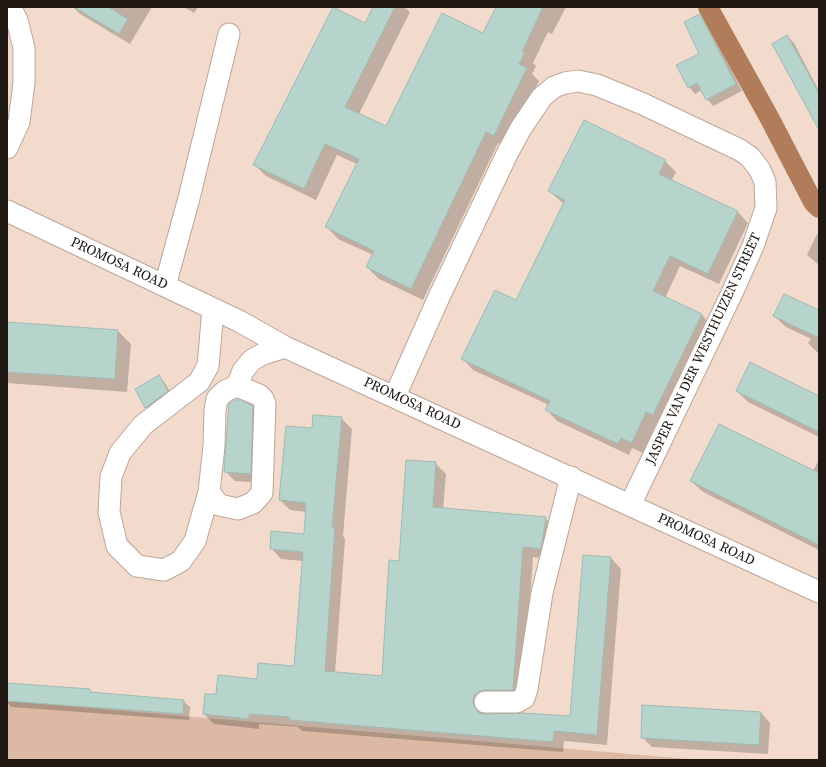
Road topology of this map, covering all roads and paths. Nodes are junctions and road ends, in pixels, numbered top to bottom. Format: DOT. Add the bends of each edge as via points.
graph roads {
  1 [pos="10,7"];
  2 [pos="229,34"];
  3 [pos="7,148"];
  4 [pos="7,211"];
  5 [pos="165,286"];
  6 [pos="213,309"];
  7 [pos="285,346"];
  8 [pos="237,386"];
  9 [pos="395,396"];
  10 [pos="571,478"];
  11 [pos="209,492"];
  12 [pos="630,505"];
  13 [pos="819,592"];
  14 [pos="484,702"];
  1 -- 3 [label="street" via="17,20 24,48 24,83 19,122"];
  2 -- 5 [label="street"];
  4 -- 5 [label="street, PROMOSA ROAD"];
  5 -- 6 [label="street, PROMOSA ROAD"];
  6 -- 7 [label="street, PROMOSA ROAD"];
  6 -- 11 [label="street" via="208,366 199,382 143,425 120,453 111,476 110,512 117,546 137,566 164,570 181,561 195,541"];
  7 -- 8 [label="street" via="252,360 243,371"];
  7 -- 9 [label="street, PROMOSA ROAD"];
  8 -- 11 [label="street" via="217,399"];
  8 -- 11 [label="street" via="258,395 265,404 262,493 253,503 238,509 219,505"];
  9 -- 10 [label="street, PROMOSA ROAD"];
  9 -- 12 [label="street, JASPER VAN DER WESTHUIZEN STREET" via="507,154 542,97 554,87 578,81 597,85 643,104 750,157 765,182 766,208 756,240 735,286"];
  10 -- 12 [label="street, PROMOSA ROAD"];
  10 -- 14 [label="street" via="542,593 528,689 524,698 517,702"];
  12 -- 13 [label="street, PROMOSA ROAD"];
}
